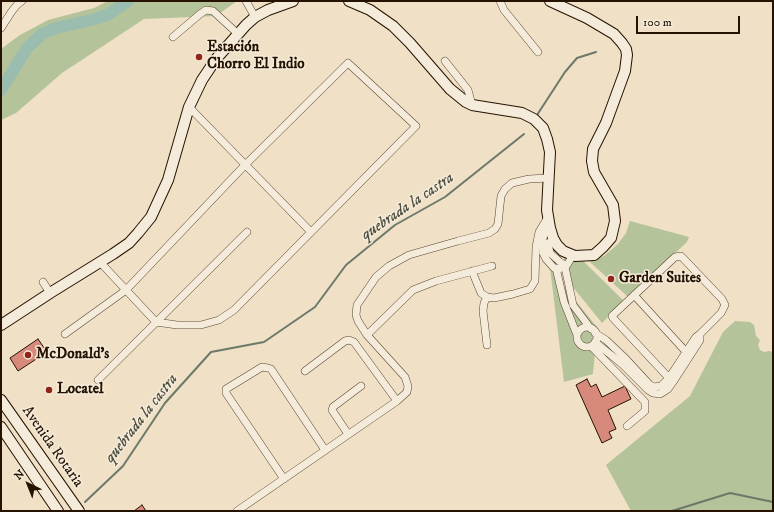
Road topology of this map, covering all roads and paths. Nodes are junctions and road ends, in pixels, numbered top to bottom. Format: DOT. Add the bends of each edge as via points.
graph roads {
  1 [pos="246,1"];
  2 [pos="293,1"];
  3 [pos="349,1"];
  4 [pos="500,1"];
  5 [pos="550,1"];
  6 [pos="18,2"];
  7 [pos="362,3"];
  8 [pos="255,18"];
  9 [pos="1,28"];
  10 [pos="238,34"];
  11 [pos="173,37"];
  12 [pos="538,52"];
  13 [pos="445,61"];
  14 [pos="472,105"];
  15 [pos="189,107"];
  16 [pos="245,165"];
  17 [pos="548,178"];
  18 [pos="548,217"];
  19 [pos="247,232"];
  20 [pos="310,232"];
  21 [pos="552,233"];
  22 [pos="573,255"];
  23 [pos="100,262"];
  24 [pos="492,266"];
  25 [pos="565,266"];
  26 [pos="556,268"];
  27 [pos="472,271"];
  28 [pos="43,282"];
  29 [pos="126,290"];
  30 [pos="50,293"];
  31 [pos="634,295"];
  32 [pos="486,297"];
  33 [pos="156,322"];
  34 [pos="1,325"];
  35 [pos="593,331"];
  36 [pos="65,334"];
  37 [pos="367,335"];
  38 [pos="577,335"];
  39 [pos="593,344"];
  40 [pos="487,345"];
  41 [pos="688,354"];
  42 [pos="624,362"];
  43 [pos="305,371"];
  44 [pos="98,380"];
  45 [pos="671,380"];
  46 [pos="361,386"];
  47 [pos="1,400"];
  48 [pos="397,401"];
  49 [pos="627,426"];
  50 [pos="1,427"];
  51 [pos="348,434"];
  52 [pos="325,450"];
  53 [pos="284,479"];
  54 [pos="58,511"];
  55 [pos="79,511"];
  56 [pos="237,511"];
  1 -- 8 [label="street"];
  2 -- 8 [label="street"];
  3 -- 7 [label="street"];
  4 -- 12 [label="street"];
  5 -- 22 [label="street" via="614,34 626,49 627,55 625,71 606,123 593,149 592,161 594,172 613,205 614,230 611,238 594,255"];
  6 -- 9 [label="street"];
  7 -- 14 [label="street" via="393,26 458,97"];
  8 -- 10 [label="street"];
  10 -- 11 [label="street" via="213,11 206,10"];
  10 -- 15 [label="street" via="208,70"];
  13 -- 14 [label="street" via="468,90"];
  14 -- 17 [label="street" via="522,113 534,119 543,128 547,139 550,152"];
  15 -- 16 [label="street"];
  15 -- 23 [label="street" via="168,180 151,217 129,243"];
  16 -- 20 [label="street"];
  16 -- 20 [label="street" via="348,63 416,126"];
  16 -- 29 [label="street"];
  17 -- 18 [label="street"];
  17 -- 37 [label="street" via="512,183 505,189 501,196 498,224 489,233 409,255 382,271 356,308 357,318"];
  18 -- 21 [label="street"];
  18 -- 32 [label="street" via="537,240 533,287 528,291 494,298"];
  19 -- 33 [label="street"];
  20 -- 33 [label="street" via="234,310 219,320 201,325"];
  21 -- 22 [label="street" via="557,245"];
  21 -- 25 [label="street" via="550,253"];
  21 -- 26 [label="street" via="544,234 543,253"];
  22 -- 25 [label="street"];
  23 -- 29 [label="street"];
  23 -- 30 [label="street"];
  24 -- 27 [label="street"];
  25 -- 26 [label="street"];
  25 -- 35 [label="street" via="573,304"];
  26 -- 38 [label="street" via="564,302"];
  27 -- 32 [label="street" via="481,293"];
  27 -- 37 [label="street" via="413,290"];
  28 -- 30 [label="street"];
  29 -- 33 [label="street"];
  29 -- 36 [label="street"];
  30 -- 34 [label="street"];
  31 -- 41 [label="street"];
  31 -- 41 [label="street" via="675,257 681,256 722,299 725,305 721,313 700,334 700,340"];
  31 -- 45 [label="street" via="612,315 613,318"];
  32 -- 40 [label="street" via="482,311"];
  33 -- 44 [label="street"];
  35 -- 38 [label="street" via="582,328"];
  35 -- 39 [label="street"];
  35 -- 42 [label="street" via="606,340"];
  37 -- 48 [label="street" via="408,382 407,392"];
  38 -- 39 [label="street" via="582,346"];
  39 -- 42 [label="street"];
  39 -- 49 [label="street" via="645,402 645,411"];
  41 -- 45 [label="street"];
  42 -- 45 [label="street" via="653,393 660,394 668,389"];
  43 -- 48 [label="street" via="345,341 350,340"];
  46 -- 51 [label="street" via="332,410"];
  47 -- 55 [label="street, Avenida Rotaria"];
  48 -- 51 [label="street"];
  50 -- 54 [label="street, Avenida Rotaria"];
  51 -- 52 [label="street"];
  52 -- 53 [label="street"];
  52 -- 53 [label="street" via="268,368 262,367 226,389 226,393"];
  53 -- 56 [label="street"];
}
